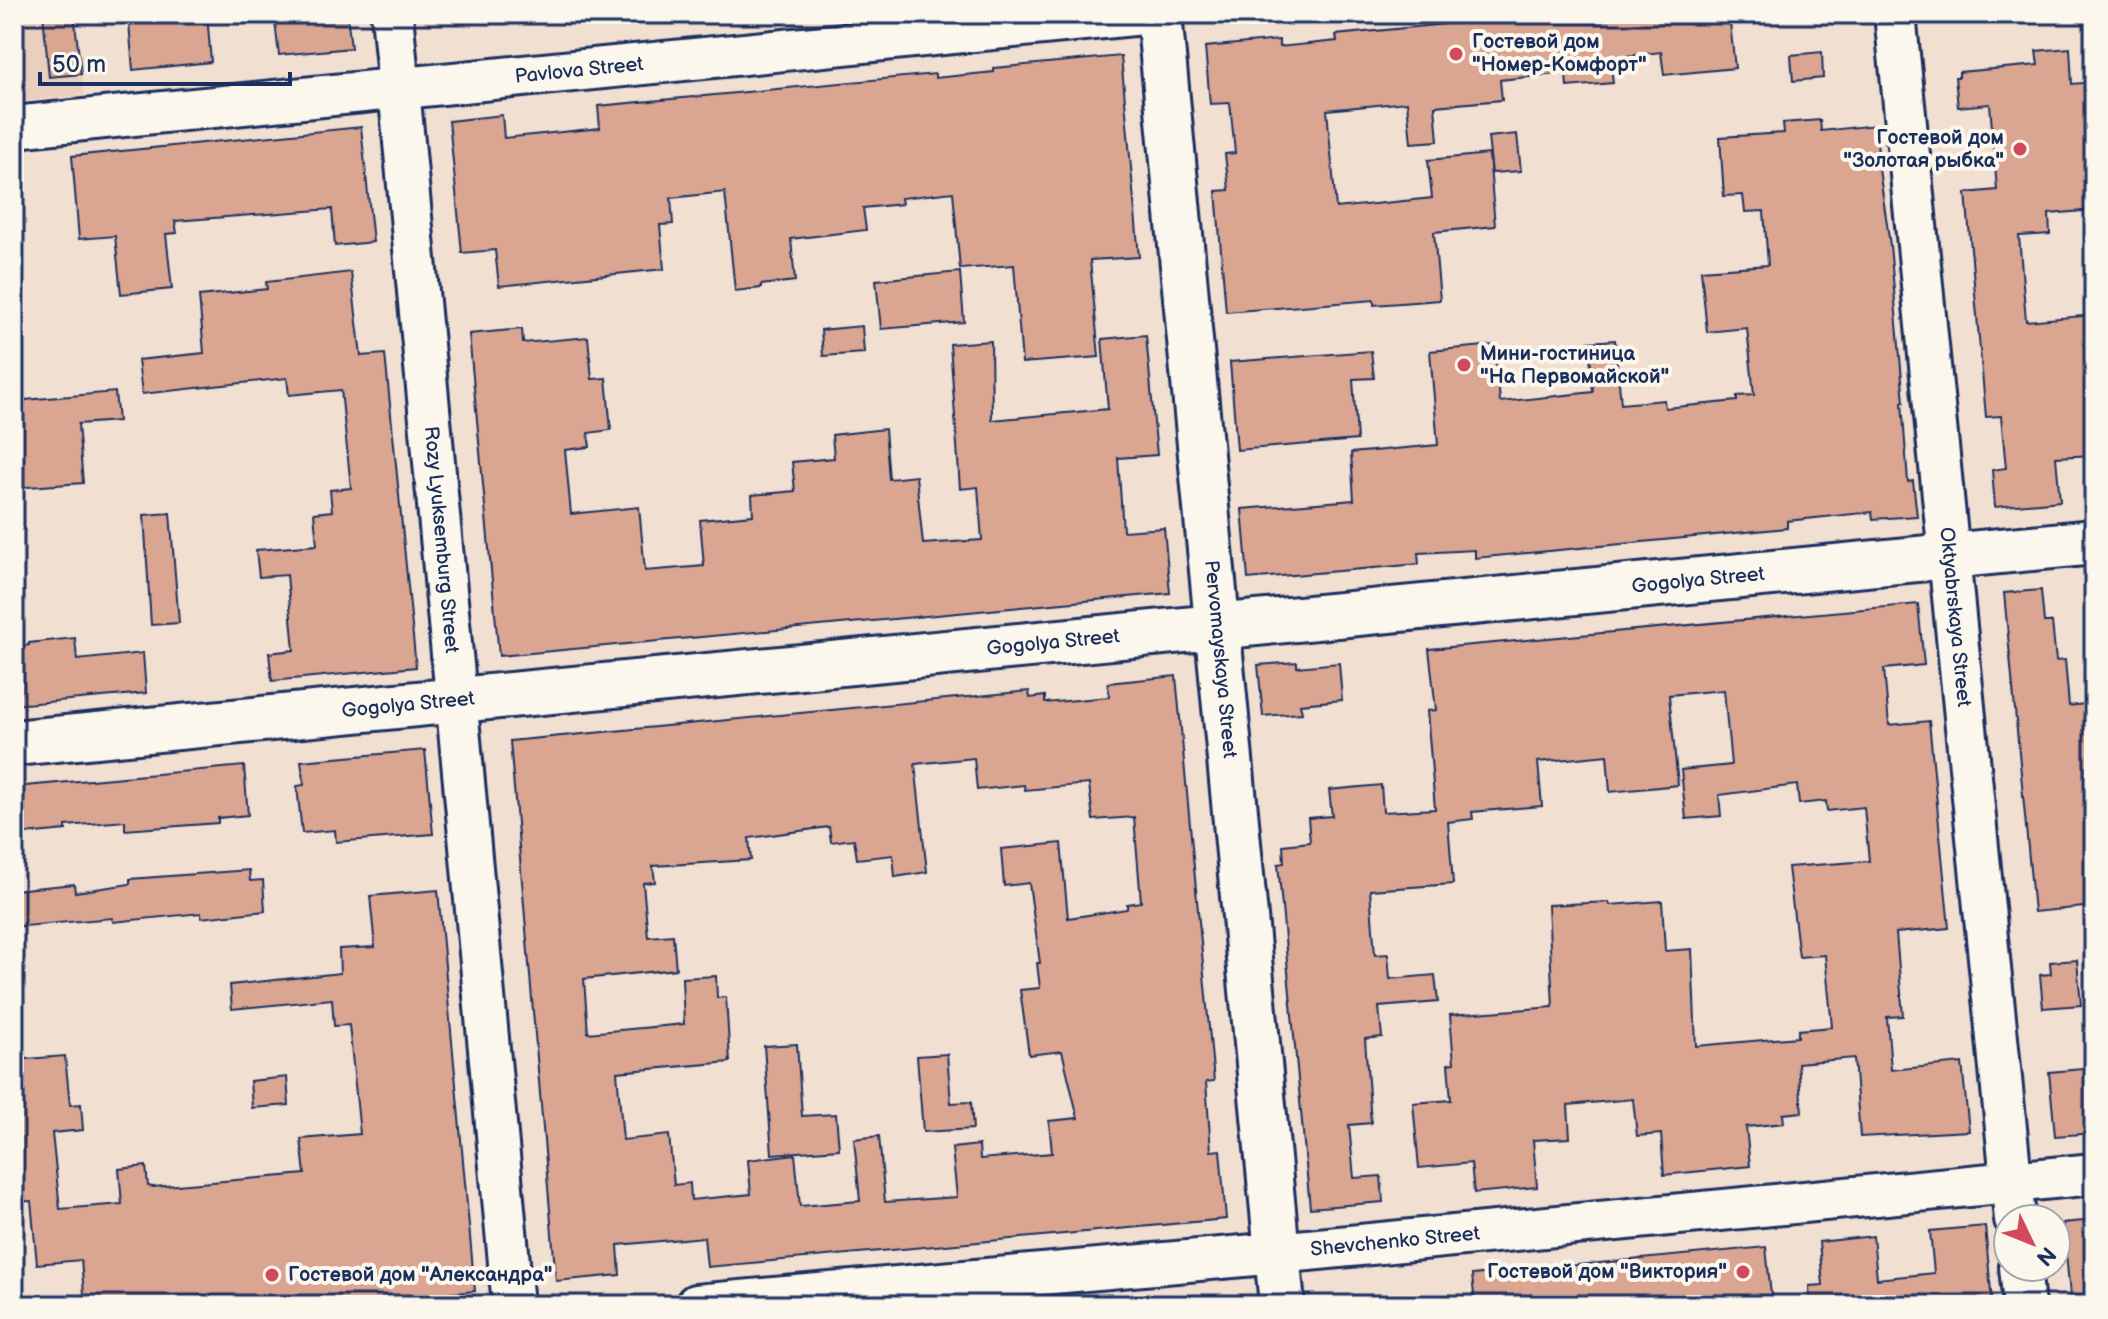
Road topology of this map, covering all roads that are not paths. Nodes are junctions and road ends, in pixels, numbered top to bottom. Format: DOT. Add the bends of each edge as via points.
graph roads {
  1 [pos="392,14"];
  2 [pos="1143,14"];
  3 [pos="1159,14"];
  4 [pos="1895,14"];
  5 [pos="399,88"];
  6 [pos="14,127"];
  7 [pos="2094,542"];
  8 [pos="1949,556"];
  9 [pos="1217,627"];
  10 [pos="456,700"];
  11 [pos="14,743"];
  12 [pos="2094,1174"];
  13 [pos="2013,1200"];
  14 [pos="1277,1253"];
  15 [pos="2022,1283"];
  16 [pos="513,1305"];
  17 [pos="696,1305"];
  18 [pos="1282,1305"];
  19 [pos="2024,1305"];
  1 -- 5 [label="street, Rozy Lyuksemburg Street"];
  2 -- 5 [label="street, Pavlova Street"];
  3 -- 9 [label="street, Pervomayskaya Street"];
  4 -- 8 [label="street, Oktyabrskaya Street"];
  5 -- 6 [label="street, Pavlova Street"];
  5 -- 10 [label="street, Rozy Lyuksemburg Street"];
  7 -- 8 [label="street, Gogolya Street"];
  8 -- 9 [label="street, Gogolya Street"];
  8 -- 13 [label="street, Oktyabrskaya Street"];
  9 -- 10 [label="street, Gogolya Street"];
  9 -- 14 [label="street, Pervomayskaya Street"];
  10 -- 11 [label="street, Gogolya Street"];
  10 -- 16 [label="street, Rozy Lyuksemburg Street"];
  12 -- 13 [label="street, Shevchenko Street"];
  13 -- 14 [label="street, Shevchenko Street"];
  14 -- 17 [label="street, Shevchenko Street"];
  14 -- 18 [label="street, Pervomayskaya Street"];
  15 -- 19 [label="street"];
}
